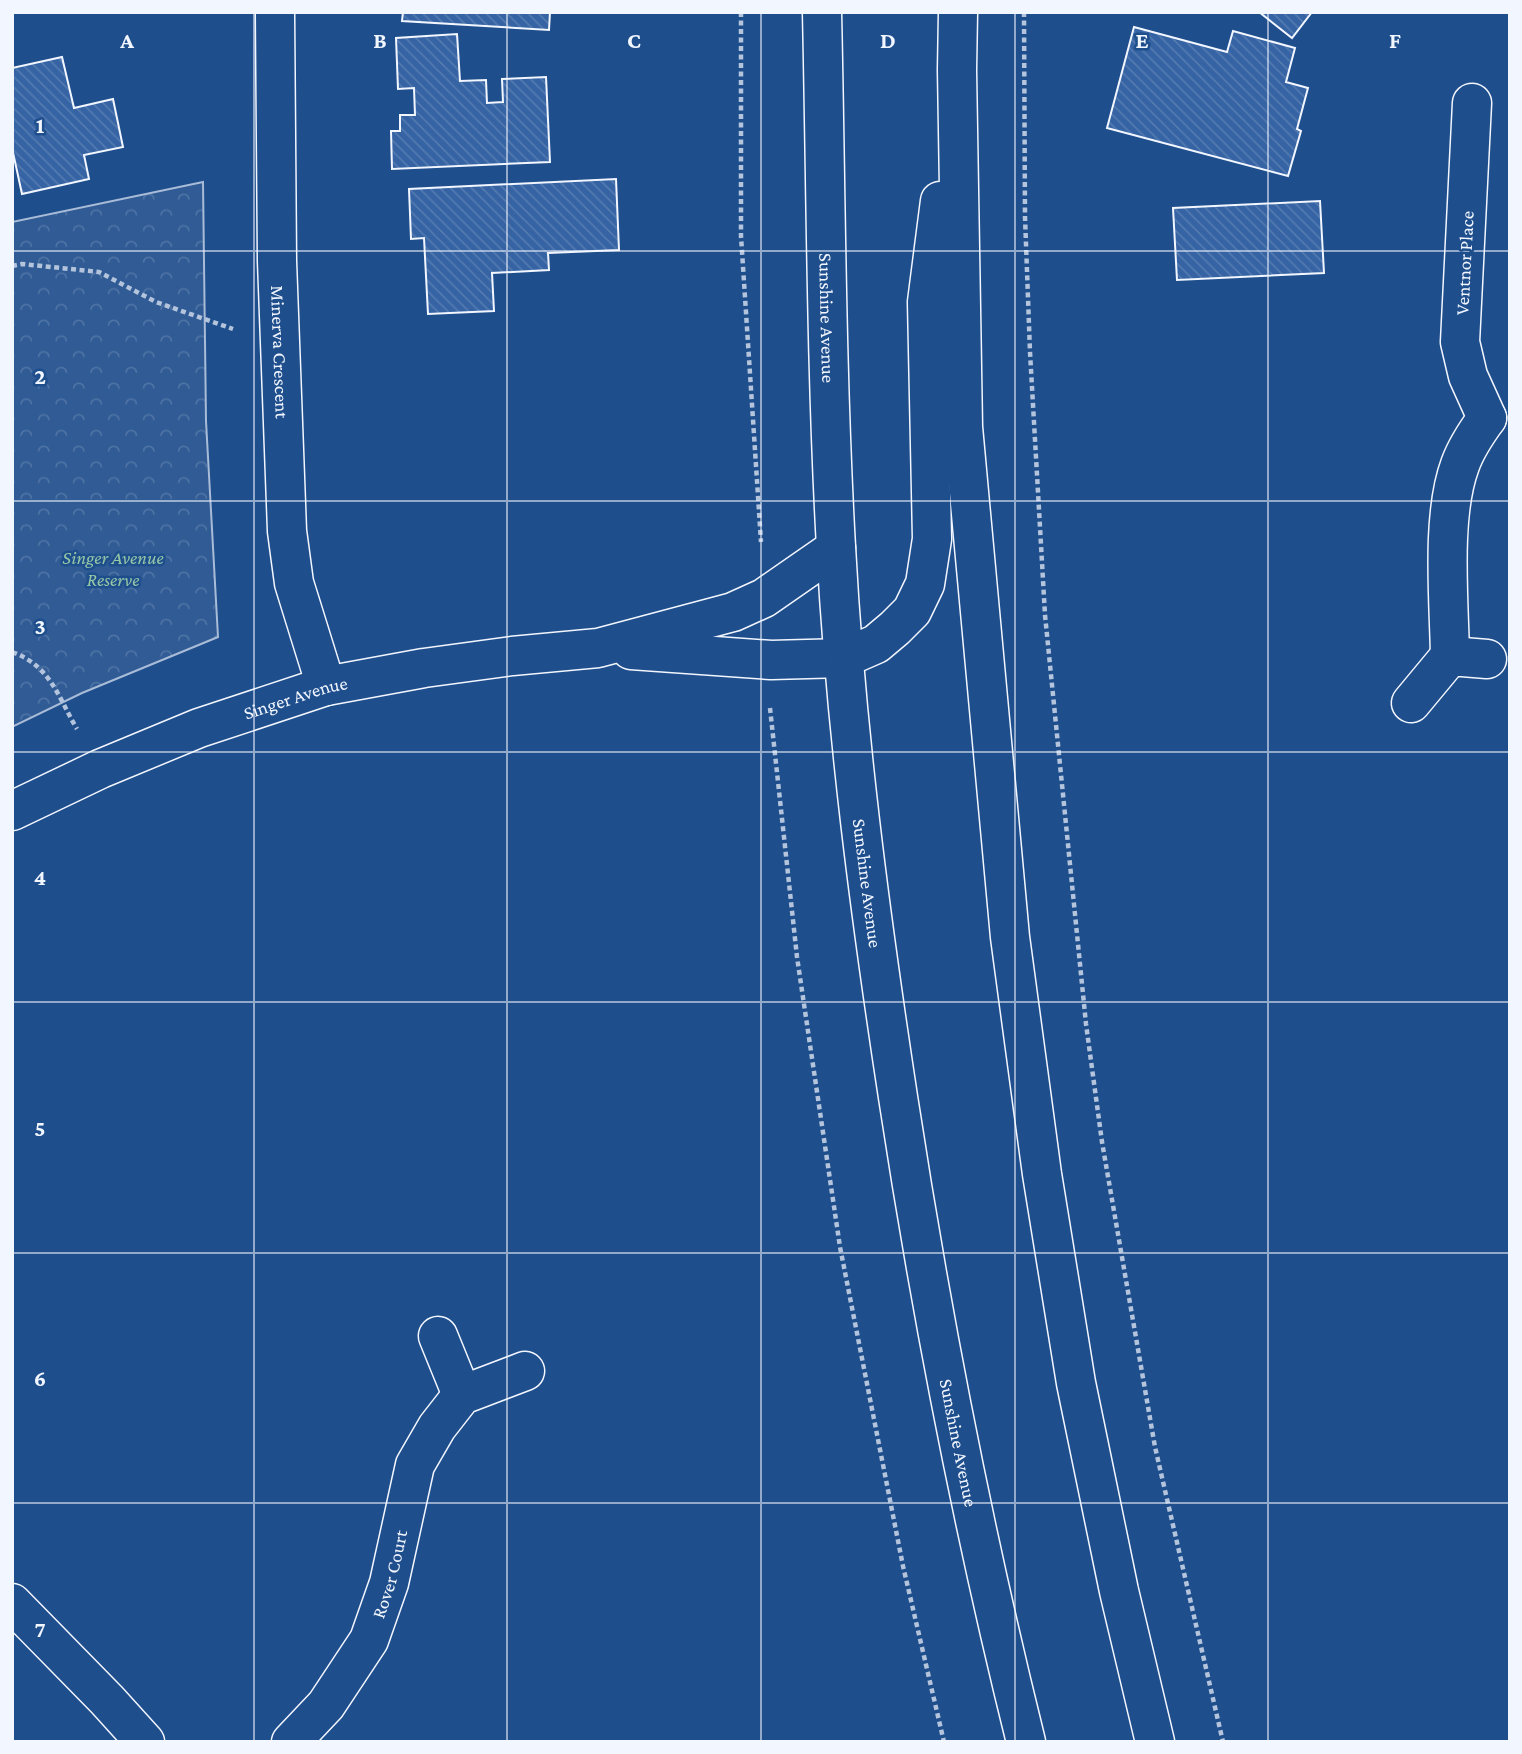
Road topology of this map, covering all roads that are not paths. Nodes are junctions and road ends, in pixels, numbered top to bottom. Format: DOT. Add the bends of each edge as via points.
graph roads {
  1 [pos="275,12"];
  2 [pos="822,12"];
  3 [pos="958,12"];
  4 [pos="957,71"];
  5 [pos="1472,103"];
  6 [pos="1499,418"];
  7 [pos="836,548"];
  8 [pos="598,648"];
  9 [pos="1450,656"];
  10 [pos="844,657"];
  11 [pos="1487,659"];
  12 [pos="326,687"];
  13 [pos="1411,703"];
  14 [pos="12,811"];
  15 [pos="438,1336"];
  16 [pos="525,1371"];
  17 [pos="463,1395"];
  18 [pos="12,1603"];
  19 [pos="145,1742"];
  20 [pos="291,1742"];
  21 [pos="1026,1742"];
  22 [pos="1155,1742"];
  1 -- 12 [label="main road, Minerva Crescent" via="288,531 294,583"];
  2 -- 7 [label="main road, Sunshine Avenue"];
  3 -- 4 [label="main road"];
  4 -- 10 [label="main road, Singer Avenue" via="927,302 932,539 925,584 912,611 895,628 876,644"];
  4 -- 22 [label="main road" via="963,426 1010,937 1076,1383"];
  5 -- 6 [label="main road, Ventnor Place" via="1460,342 1468,376"];
  6 -- 9 [label="main road, Ventnor Place" via="1471,440 1459,466 1450,506"];
  7 -- 8 [label="main road, Singer Avenue" via="765,598 733,612"];
  7 -- 10 [label="main road, Sunshine Avenue"];
  8 -- 10 [label="main road, Singer Avenue" via="771,660"];
  8 -- 12 [label="main road, Singer Avenue" via="461,663"];
  9 -- 11 [label="main road"];
  9 -- 13 [label="main road"];
  10 -- 21 [label="main road, Sunshine Avenue" via="860,831 915,1209 992,1608"];
  12 -- 14 [label="main road, Singer Avenue" via="199,728"];
  15 -- 17 [label="main road"];
  16 -- 17 [label="main road, Rover Court"];
  17 -- 20 [label="main road, Rover Court" via="415,1465 389,1583 369,1640 326,1705"];
  18 -- 19 [label="main road"];
}
